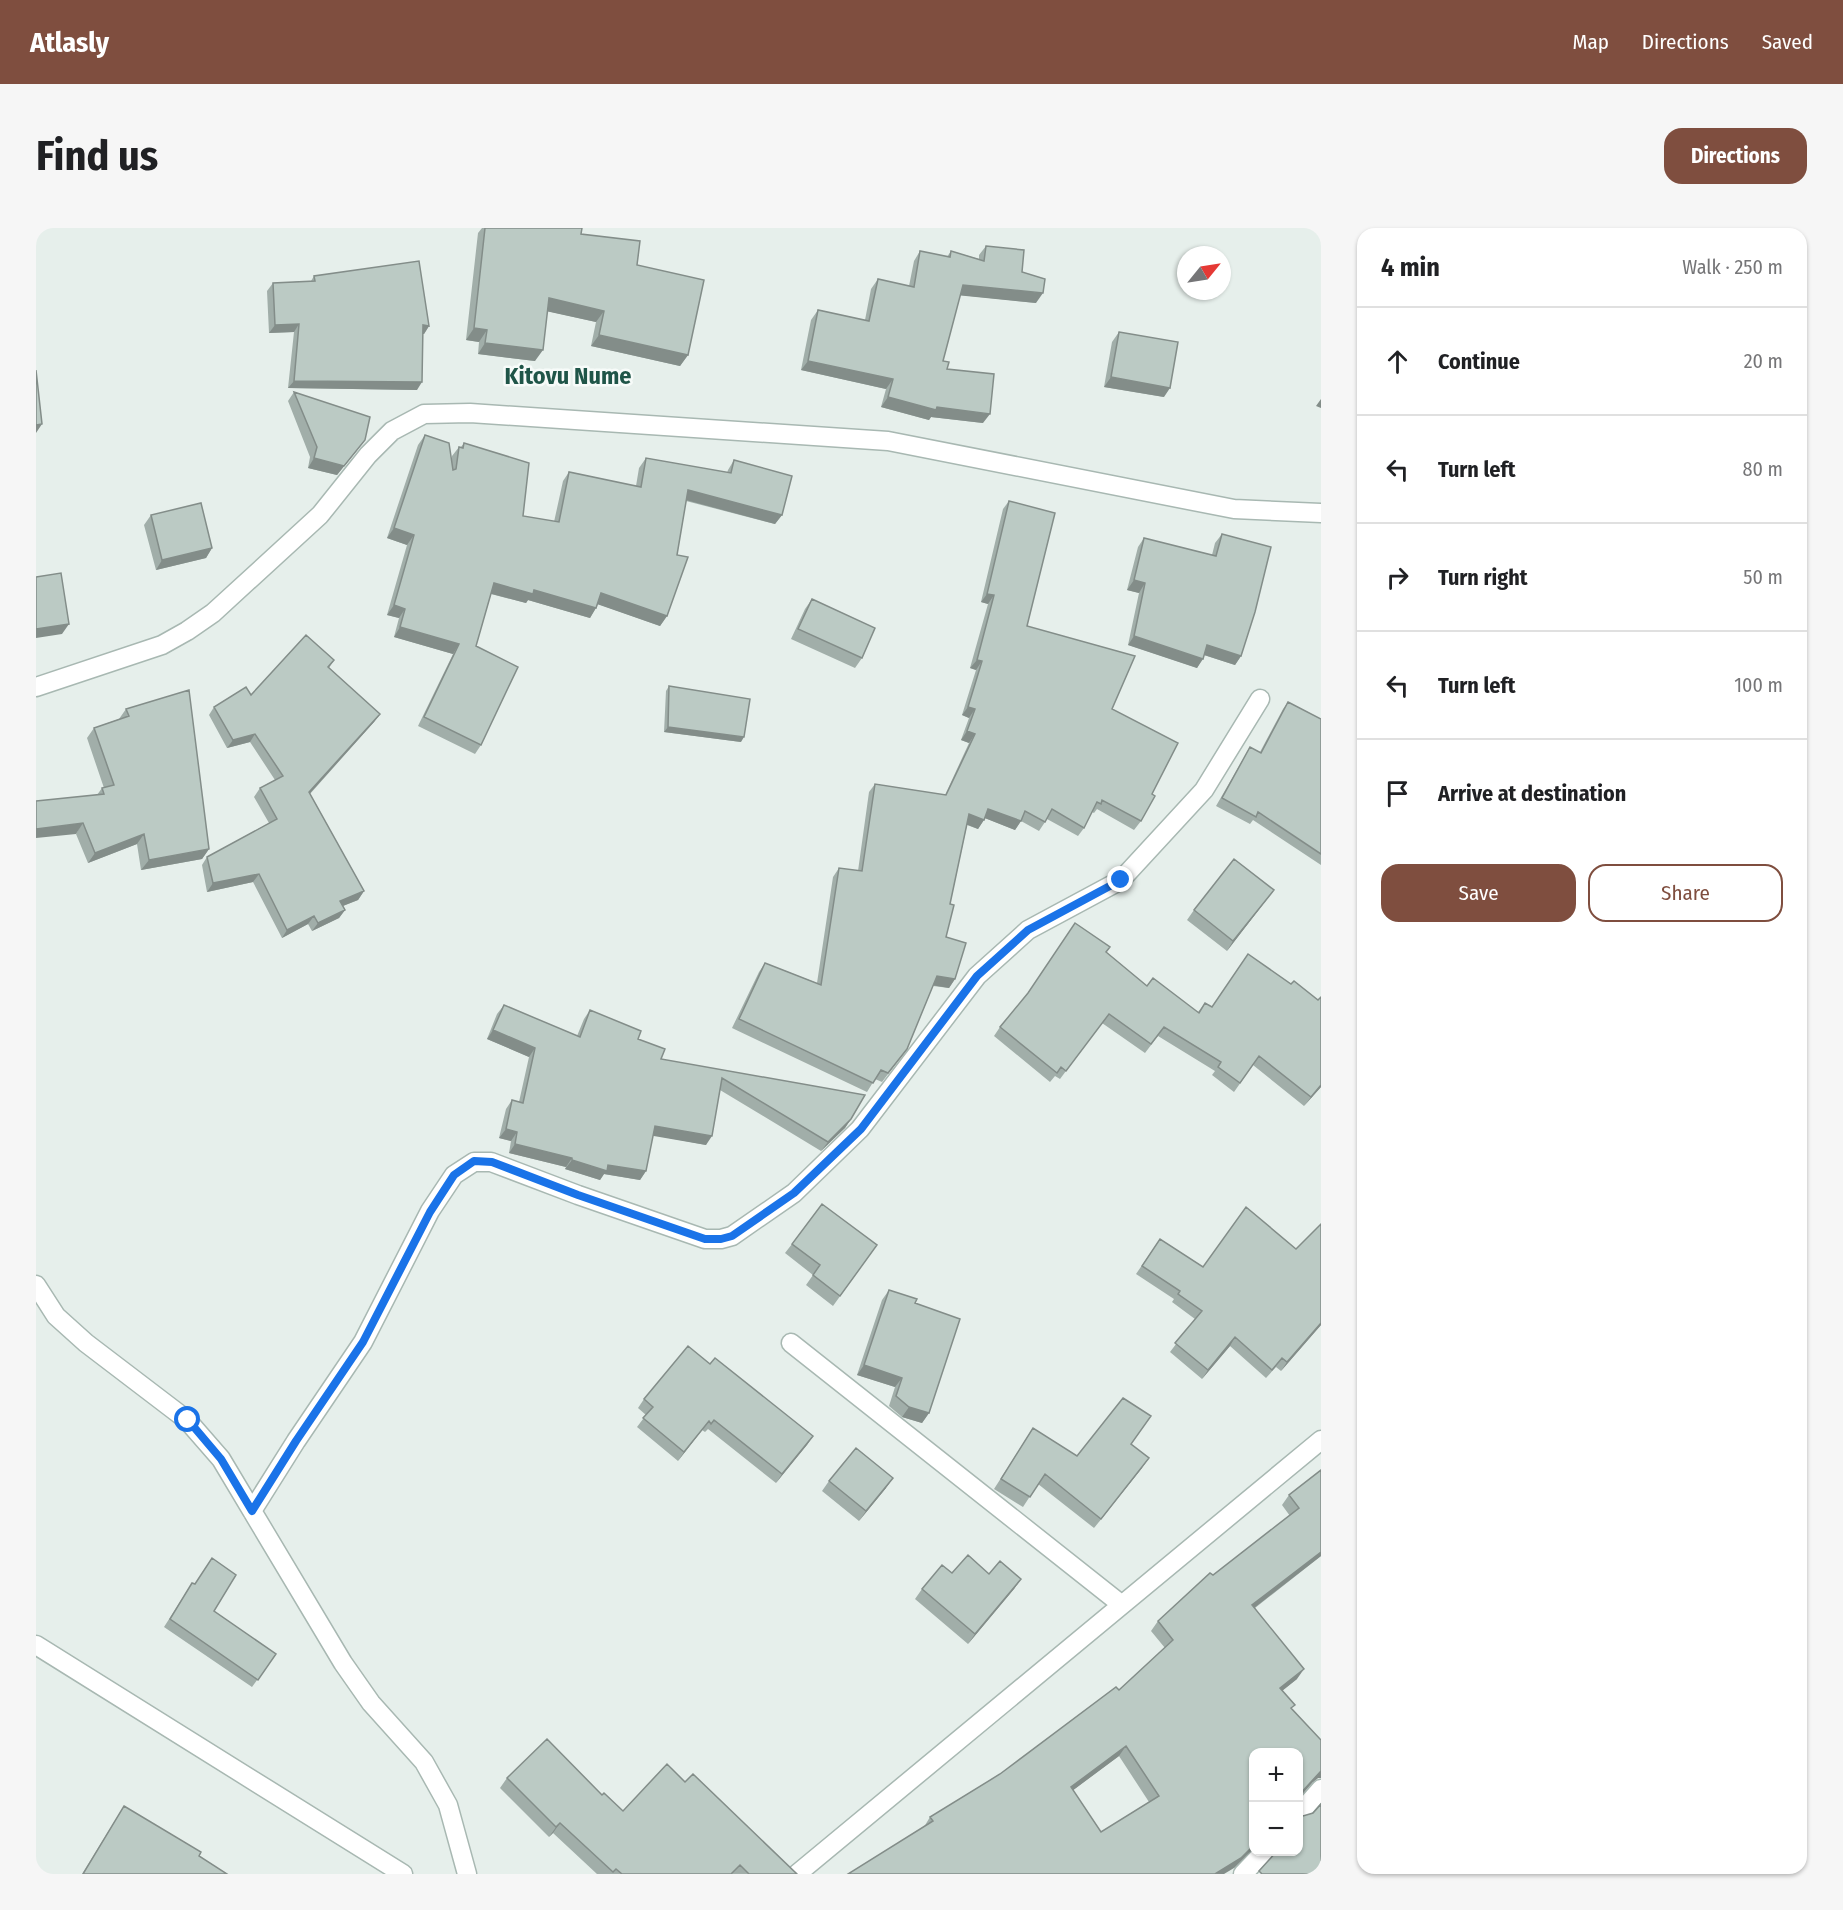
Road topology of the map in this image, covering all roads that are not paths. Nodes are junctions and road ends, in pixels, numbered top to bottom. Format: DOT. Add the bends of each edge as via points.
graph roads {
  1 [pos="1321,513"];
  2 [pos="36,687"];
  3 [pos="1260,699"];
  4 [pos="36,1285"];
  5 [pos="791,1343"];
  6 [pos="1321,1440"];
  7 [pos="252,1511"];
  8 [pos="1122,1605"];
  9 [pos="36,1645"];
  10 [pos="1321,1789"];
  11 [pos="1303,1810"];
  12 [pos="1259,1856"];
  13 [pos="403,1874"];
  14 [pos="467,1874"];
  15 [pos="798,1874"];
  16 [pos="1243,1874"];
  1 -- 2 [label="street" via="1234,509 888,441 470,412 424,414 392,431 321,515 213,613 162,645"];
  3 -- 7 [label="street" via="1204,790 1121,880 1028,930 977,976 861,1129 794,1193 732,1236 705,1239 492,1162 474,1161 454,1175 430,1212 363,1342"];
  4 -- 7 [label="street" via="56,1316 86,1343 188,1420 221,1459"];
  5 -- 8 [label="street"];
  6 -- 8 [label="street"];
  7 -- 14 [label="street" via="343,1663 371,1703 424,1762 448,1804"];
  8 -- 15 [label="street"];
  9 -- 13 [label="street"];
  10 -- 11 [label="street"];
  12 -- 16 [label="street"];
}
